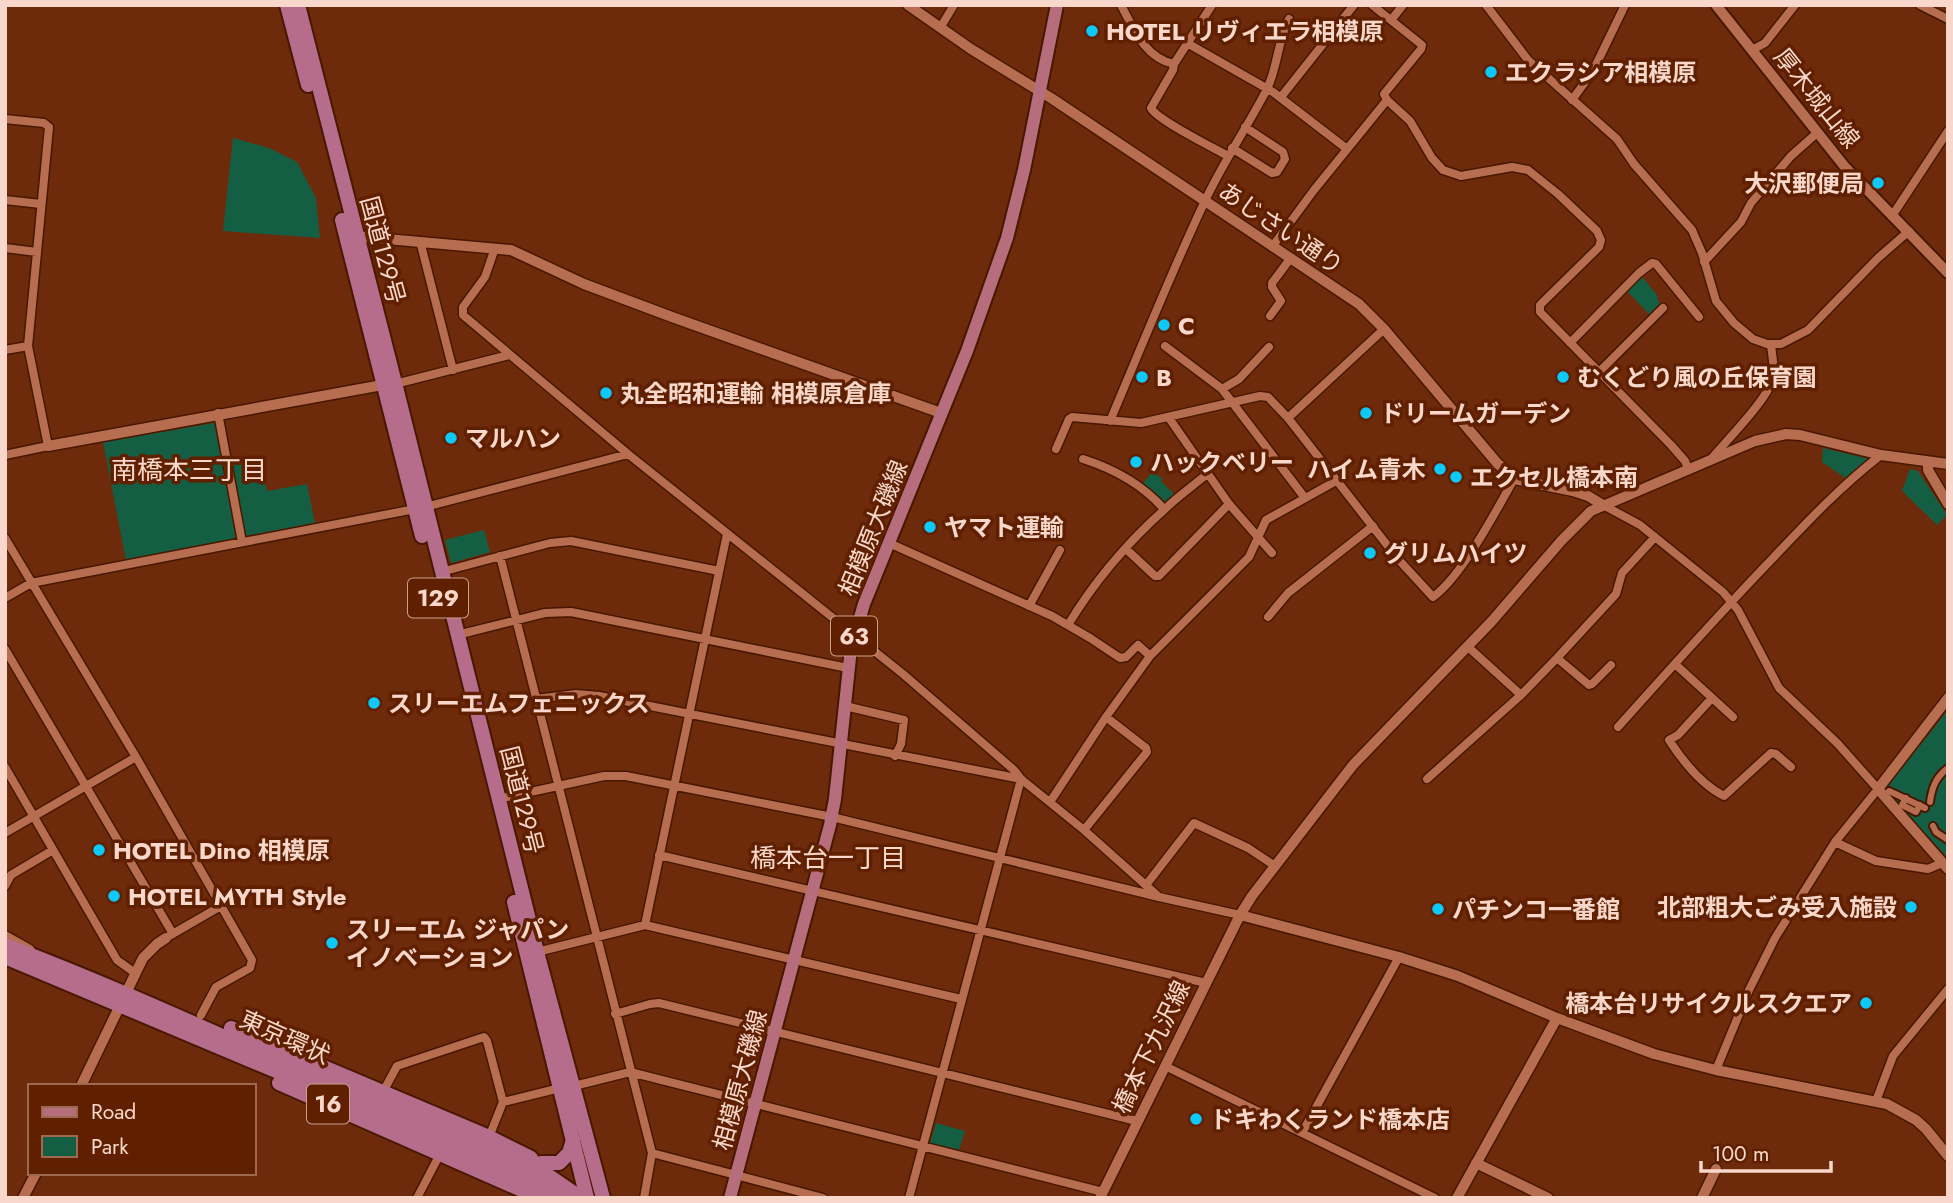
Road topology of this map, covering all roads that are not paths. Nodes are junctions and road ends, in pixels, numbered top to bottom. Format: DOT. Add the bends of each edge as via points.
graph roads {
  1 [pos="287,5"];
  2 [pos="298,5"];
  3 [pos="908,5"];
  4 [pos="954,5"];
  5 [pos="1056,5"];
  6 [pos="1121,5"];
  7 [pos="1212,5"];
  8 [pos="1354,5"];
  9 [pos="1372,5"];
  10 [pos="1403,5"];
  11 [pos="1486,5"];
  12 [pos="1625,5"];
  13 [pos="1716,5"];
  14 [pos="1795,5"];
  15 [pos="1920,5"];
  16 [pos="1289,19"];
  17 [pos="1392,19"];
  18 [pos="1948,19"];
  19 [pos="940,28"];
  20 [pos="1187,43"];
  21 [pos="1752,50"];
  22 [pos="1174,64"];
  23 [pos="1267,89"];
  24 [pos="1040,91"];
  25 [pos="1281,97"];
  26 [pos="1387,100"];
  27 [pos="1572,100"];
  28 [pos="5,119"];
  29 [pos="1245,127"];
  30 [pos="1948,131"];
  31 [pos="1818,133"];
  32 [pos="1347,149"];
  33 [pos="1230,152"];
  34 [pos="5,200"];
  35 [pos="1205,202"];
  36 [pos="41,204"];
  37 [pos="1892,216"];
  38 [pos="1909,231"];
  39 [pos="351,237"];
  40 [pos="420,241"];
  41 [pos="1272,247"];
  42 [pos="5,248"];
  43 [pos="495,248"];
  44 [pos="37,251"];
  45 [pos="1290,259"];
  46 [pos="1704,262"];
  47 [pos="1948,274"];
  48 [pos="1663,308"];
  49 [pos="1270,316"];
  50 [pos="1699,317"];
  51 [pos="1384,329"];
  52 [pos="1570,343"];
  53 [pos="1771,345"];
  54 [pos="28,346"];
  55 [pos="1165,346"];
  56 [pos="1269,347"];
  57 [pos="5,350"];
  58 [pos="509,355"];
  59 [pos="453,370"];
  60 [pos="1599,372"];
  61 [pos="388,384"];
  62 [pos="1222,389"];
  63 [pos="1232,402"];
  64 [pos="941,412"];
  65 [pos="218,413"];
  66 [pos="1169,418"];
  67 [pos="1287,418"];
  68 [pos="1110,421"];
  69 [pos="48,446"];
  70 [pos="1056,449"];
  71 [pos="628,454"];
  72 [pos="5,455"];
  73 [pos="1881,455"];
  74 [pos="1712,458"];
  75 [pos="1083,459"];
  76 [pos="1928,462"];
  77 [pos="1948,464"];
  78 [pos="1688,468"];
  79 [pos="1207,474"];
  80 [pos="1514,479"];
  81 [pos="1336,481"];
  82 [pos="1305,498"];
  83 [pos="1228,504"];
  84 [pos="1948,504"];
  85 [pos="1602,505"];
  86 [pos="420,508"];
  87 [pos="1164,509"];
  88 [pos="1373,526"];
  89 [pos="727,534"];
  90 [pos="1257,537"];
  91 [pos="1655,537"];
  92 [pos="5,538"];
  93 [pos="242,542"];
  94 [pos="889,543"];
  95 [pos="1126,549"];
  96 [pos="1060,550"];
  97 [pos="1272,553"];
  98 [pos="499,556"];
  99 [pos="719,571"];
  100 [pos="441,572"];
  101 [pos="31,583"];
  102 [pos="5,598"];
  103 [pos="1731,601"];
  104 [pos="1029,606"];
  105 [pos="1268,617"];
  106 [pos="515,621"];
  107 [pos="1068,625"];
  108 [pos="457,635"];
  109 [pos="854,636"];
  110 [pos="705,638"];
  111 [pos="1467,646"];
  112 [pos="5,649"];
  113 [pos="1150,656"];
  114 [pos="1557,658"];
  115 [pos="1675,664"];
  116 [pos="1611,665"];
  117 [pos="848,668"];
  118 [pos="1521,695"];
  119 [pos="1712,698"];
  120 [pos="1948,698"];
  121 [pos="536,699"];
  122 [pos="845,706"];
  123 [pos="689,715"];
  124 [pos="1105,717"];
  125 [pos="1734,717"];
  126 [pos="1618,727"];
  127 [pos="841,745"];
  128 [pos="895,756"];
  129 [pos="136,757"];
  130 [pos="5,767"];
  131 [pos="1791,767"];
  132 [pos="1948,768"];
  133 [pos="1021,779"];
  134 [pos="1427,779"];
  135 [pos="557,785"];
  136 [pos="674,785"];
  137 [pos="85,786"];
  138 [pos="1883,790"];
  139 [pos="498,799"];
  140 [pos="1050,802"];
  141 [pos="34,817"];
  142 [pos="832,817"];
  143 [pos="1933,826"];
  144 [pos="1084,830"];
  145 [pos="5,833"];
  146 [pos="1948,840"];
  147 [pos="1835,842"];
  148 [pos="53,850"];
  149 [pos="659,855"];
  150 [pos="1000,858"];
  151 [pos="1275,866"];
  152 [pos="1945,866"];
  153 [pos="1146,885"];
  154 [pos="5,886"];
  155 [pos="812,891"];
  156 [pos="1158,897"];
  157 [pos="221,906"];
  158 [pos="1240,915"];
  159 [pos="645,925"];
  160 [pos="980,930"];
  161 [pos="5,935"];
  162 [pos="169,936"];
  163 [pos="596,937"];
  164 [pos="5,944"];
  165 [pos="537,952"];
  166 [pos="1399,957"];
  167 [pos="5,958"];
  168 [pos="45,960"];
  169 [pos="794,960"];
  170 [pos="135,973"];
  171 [pos="1206,983"];
  172 [pos="1948,989"];
  173 [pos="123,999"];
  174 [pos="961,999"];
  175 [pos="144,1000"];
  176 [pos="615,1014"];
  177 [pos="201,1016"];
  178 [pos="1557,1018"];
  179 [pos="775,1030"];
  180 [pos="1165,1066"];
  181 [pos="1716,1070"];
  182 [pos="630,1072"];
  183 [pos="942,1072"];
  184 [pos="82,1084"];
  185 [pos="567,1087"];
  186 [pos="383,1092"];
  187 [pos="1876,1101"];
  188 [pos="503,1102"];
  189 [pos="755,1103"];
  190 [pos="1137,1121"];
  191 [pos="1302,1133"];
  192 [pos="489,1137"];
  193 [pos="573,1140"];
  194 [pos="461,1143"];
  195 [pos="923,1146"];
  196 [pos="652,1153"];
  197 [pos="440,1154"];
  198 [pos="1948,1156"];
  199 [pos="541,1163"];
  200 [pos="1476,1163"];
  201 [pos="1717,1169"];
  202 [pos="35,1175"];
  203 [pos="736,1175"];
  204 [pos="598,1181"];
  205 [pos="1102,1196"];
  206 [pos="588,1197"];
  207 [pos="23,1198"];
  208 [pos="417,1198"];
  209 [pos="540,1198"];
  210 [pos="560,1198"];
  211 [pos="603,1198"];
  212 [pos="644,1198"];
  213 [pos="730,1198"];
  214 [pos="823,1198"];
  215 [pos="909,1198"];
  216 [pos="1435,1198"];
  217 [pos="1457,1198"];
  218 [pos="1548,1198"];
  219 [pos="1702,1198"];
  1 -- 39 [label="highway, 国道129号 / 129"];
  2 -- 39 [label="highway, 国道129号 / 129"];
  3 -- 19 [label="street, あじさい通り"];
  4 -- 19 [label="street"];
  5 -- 24 [label="main road, 相模原大磯線 / 63"];
  6 -- 22 [label="street" via="1133,33 1148,49"];
  7 -- 20 [label="street"];
  8 -- 25 [label="street"];
  9 -- 17 [label="street"];
  10 -- 17 [label="street"];
  11 -- 27 [label="street" via="1528,60"];
  12 -- 27 [label="street" via="1593,71"];
  13 -- 21 [label="main road, 厚木城山線"];
  14 -- 21 [label="street" via="1765,43"];
  15 -- 18 [label="street"];
  16 -- 23 [label="street"];
  17 -- 26 [label="street" via="1422,47 1384,94"];
  19 -- 24 [label="street, あじさい通り"];
  20 -- 22 [label="street"];
  20 -- 23 [label="street"];
  21 -- 31 [label="main road, 厚木城山線"];
  22 -- 33 [label="street" via="1152,110"];
  23 -- 25 [label="street"];
  23 -- 29 [label="street"];
  24 -- 35 [label="street, あじさい通り"];
  24 -- 64 [label="main road, 相模原大磯線 / 63" via="1007,238"];
  25 -- 32 [label="street"];
  26 -- 32 [label="street"];
  26 -- 52 [label="street" via="1410,121 1443,170 1461,176 1513,167 1528,170 1600,234 1599,247 1540,305"];
  27 -- 46 [label="street" via="1617,139 1692,230"];
  28 -- 36 [label="street" via="49,127"];
  29 -- 33 [label="street"];
  29 -- 33 [label="street" via="1283,152 1285,159 1272,173"];
  30 -- 37 [label="street"];
  31 -- 37 [label="main road, 厚木城山線"];
  31 -- 46 [label="street" via="1791,156"];
  32 -- 41 [label="street"];
  33 -- 35 [label="street"];
  34 -- 36 [label="street"];
  35 -- 41 [label="street, あじさい通り"];
  35 -- 68 [label="street"];
  36 -- 44 [label="street"];
  37 -- 38 [label="main road, 厚木城山線"];
  38 -- 47 [label="main road, 厚木城山線"];
  38 -- 53 [label="street" via="1808,330"];
  39 -- 40 [label="street"];
  39 -- 61 [label="highway, 国道129号 / 129"];
  40 -- 43 [label="street"];
  40 -- 59 [label="street"];
  41 -- 45 [label="street, あじさい通り"];
  42 -- 44 [label="street"];
  43 -- 58 [label="street" via="485,277 462,313"];
  43 -- 64 [label="street" via="511,250 584,284"];
  44 -- 54 [label="street"];
  45 -- 49 [label="street" via="1272,283 1281,301"];
  45 -- 51 [label="street, あじさい通り" via="1359,304"];
  46 -- 53 [label="street" via="1722,310 1746,335"];
  48 -- 60 [label="street"];
  50 -- 52 [label="street" via="1652,263"];
  51 -- 67 [label="street"];
  51 -- 80 [label="street, あじさい通り"];
  52 -- 60 [label="street"];
  53 -- 74 [label="street" via="1772,382"];
  54 -- 57 [label="street"];
  54 -- 69 [label="street"];
  55 -- 62 [label="street"];
  56 -- 62 [label="street" via="1239,379"];
  58 -- 59 [label="street"];
  58 -- 71 [label="street"];
  59 -- 61 [label="street"];
  60 -- 78 [label="street"];
  61 -- 65 [label="street"];
  61 -- 86 [label="highway, 国道129号 / 129"];
  62 -- 63 [label="street"];
  63 -- 66 [label="street"];
  63 -- 67 [label="street" via="1268,397"];
  63 -- 82 [label="street"];
  64 -- 94 [label="main road, 相模原大磯線 / 63"];
  65 -- 69 [label="street"];
  65 -- 93 [label="street"];
  66 -- 68 [label="street"];
  66 -- 79 [label="street"];
  67 -- 81 [label="street"];
  68 -- 70 [label="street" via="1072,417"];
  69 -- 72 [label="street"];
  71 -- 86 [label="street"];
  71 -- 89 [label="street"];
  73 -- 74 [label="street, 橋本下九沢線" via="1786,434"];
  73 -- 76 [label="street, 橋本下九沢線"];
  73 -- 103 [label="street" via="1833,496"];
  74 -- 78 [label="street, 橋本下九沢線"];
  75 -- 87 [label="street" via="1110,468"];
  76 -- 77 [label="street, 橋本下九沢線"];
  76 -- 84 [label="street"];
  78 -- 85 [label="street, 橋本下九沢線"];
  79 -- 83 [label="street"];
  79 -- 87 [label="street"];
  80 -- 85 [label="street" via="1573,491"];
  80 -- 88 [label="street" via="1466,558 1435,596"];
  81 -- 82 [label="street"];
  81 -- 88 [label="street"];
  82 -- 90 [label="street" via="1266,520"];
  83 -- 90 [label="street"];
  83 -- 95 [label="street" via="1159,576"];
  85 -- 91 [label="street"];
  85 -- 111 [label="street, 橋本下九沢線" via="1572,530"];
  86 -- 93 [label="street"];
  86 -- 100 [label="highway, 国道129号 / 129"];
  86 -- 185 [label="highway, 国道129号 / 129"];
  87 -- 95 [label="street"];
  88 -- 105 [label="street" via="1288,593"];
  89 -- 99 [label="street"];
  89 -- 109 [label="street"];
  90 -- 97 [label="street"];
  90 -- 113 [label="street" via="1249,556"];
  91 -- 103 [label="street"];
  91 -- 114 [label="street" via="1622,573 1616,594"];
  92 -- 101 [label="street"];
  93 -- 101 [label="street"];
  94 -- 104 [label="street"];
  94 -- 109 [label="main road, 相模原大磯線 / 63"];
  95 -- 107 [label="street"];
  96 -- 104 [label="street"];
  98 -- 99 [label="street" via="571,541"];
  98 -- 100 [label="street"];
  98 -- 106 [label="street"];
  99 -- 110 [label="street"];
  100 -- 108 [label="highway, 国道129号 / 129"];
  101 -- 102 [label="street"];
  101 -- 129 [label="street"];
  103 -- 115 [label="street"];
  103 -- 138 [label="street" via="1779,688"];
  104 -- 107 [label="street"];
  106 -- 108 [label="street"];
  106 -- 110 [label="street" via="571,612"];
  106 -- 121 [label="street"];
  107 -- 113 [label="street" via="1120,658 1138,645"];
  108 -- 139 [label="highway, 国道129号 / 129"];
  109 -- 117 [label="main road, 相模原大磯線 / 63"];
  109 -- 133 [label="street" via="946,709"];
  110 -- 117 [label="street"];
  110 -- 123 [label="street"];
  111 -- 118 [label="street"];
  111 -- 151 [label="street, 橋本下九沢線" via="1353,765"];
  112 -- 137 [label="street"];
  113 -- 124 [label="street"];
  114 -- 116 [label="street" via="1589,685"];
  114 -- 118 [label="street"];
  115 -- 119 [label="street"];
  115 -- 126 [label="street"];
  117 -- 122 [label="main road, 相模原大磯線 / 63"];
  118 -- 134 [label="street"];
  119 -- 125 [label="street"];
  119 -- 131 [label="street" via="1669,740 1701,778 1724,796 1771,753"];
  120 -- 138 [label="street"];
  121 -- 123 [label="street" via="587,694"];
  121 -- 135 [label="street"];
  122 -- 127 [label="main road, 相模原大磯線 / 63"];
  122 -- 128 [label="street" via="904,720"];
  123 -- 127 [label="street"];
  123 -- 136 [label="street"];
  124 -- 140 [label="street"];
  124 -- 144 [label="street" via="1147,752"];
  127 -- 128 [label="street"];
  127 -- 142 [label="main road, 相模原大磯線 / 63"];
  128 -- 133 [label="street"];
  129 -- 137 [label="street"];
  129 -- 157 [label="street"];
  130 -- 141 [label="street"];
  132 -- 138 [label="street" via="1939,775 1925,805"];
  133 -- 140 [label="street"];
  133 -- 150 [label="street"];
  135 -- 136 [label="street" via="615,775"];
  135 -- 139 [label="street"];
  135 -- 163 [label="street"];
  136 -- 142 [label="street"];
  136 -- 149 [label="street"];
  137 -- 141 [label="street"];
  137 -- 162 [label="street"];
  138 -- 147 [label="street"];
  138 -- 152 [label="street"];
  139 -- 165 [label="highway, 国道129号 / 129"];
  140 -- 144 [label="street"];
  141 -- 145 [label="street"];
  141 -- 148 [label="street"];
  142 -- 150 [label="street"];
  142 -- 155 [label="main road, 相模原大磯線 / 63"];
  143 -- 146 [label="street"];
  144 -- 153 [label="street"];
  147 -- 152 [label="street" via="1875,861 1928,869"];
  147 -- 181 [label="street" via="1775,938"];
  148 -- 154 [label="street" via="11,875"];
  148 -- 170 [label="street" via="117,960"];
  149 -- 155 [label="street"];
  149 -- 159 [label="street"];
  150 -- 156 [label="street"];
  150 -- 160 [label="street"];
  151 -- 153 [label="street" via="1194,823"];
  151 -- 158 [label="street, 橋本下九沢線"];
  153 -- 156 [label="street"];
  155 -- 160 [label="street"];
  155 -- 169 [label="main road, 相模原大磯線 / 63"];
  156 -- 158 [label="street"];
  157 -- 162 [label="street"];
  157 -- 177 [label="street" via="253,963 216,988"];
  158 -- 166 [label="street"];
  158 -- 171 [label="street, 橋本下九沢線"];
  159 -- 163 [label="street"];
  159 -- 169 [label="street"];
  160 -- 171 [label="street"];
  160 -- 174 [label="street"];
  161 -- 168 [label="street"];
  162 -- 170 [label="street" via="149,950"];
  163 -- 165 [label="street"];
  163 -- 176 [label="street"];
  164 -- 168 [label="highway, 東京環状 / 16"];
  165 -- 185 [label="highway, 国道129号 / 129"];
  166 -- 178 [label="street" via="1458,976"];
  166 -- 191 [label="street"];
  167 -- 173 [label="highway, 東京環状 / 16"];
  168 -- 173 [label="highway, 東京環状 / 16"];
  169 -- 174 [label="street"];
  169 -- 179 [label="main road, 相模原大磯線 / 63"];
  170 -- 173 [label="street"];
  171 -- 180 [label="street, 橋本下九沢線"];
  172 -- 187 [label="street" via="1894,1056"];
  173 -- 175 [label="highway, 東京環状 / 16"];
  173 -- 184 [label="street"];
  173 -- 194 [label="highway, 東京環状 / 16"];
  173 -- 197 [label="highway, 16" via="129,1019"];
  174 -- 183 [label="street"];
  175 -- 177 [label="highway"];
  175 -- 194 [label="highway, 東京環状 / 16"];
  176 -- 179 [label="street" via="659,1003"];
  176 -- 182 [label="street"];
  177 -- 186 [label="highway"];
  178 -- 181 [label="street" via="1654,1054"];
  178 -- 200 [label="street"];
  179 -- 183 [label="street"];
  179 -- 189 [label="main road, 相模原大磯線 / 63"];
  180 -- 190 [label="street, 橋本下九沢線"];
  180 -- 191 [label="street"];
  181 -- 187 [label="street"];
  182 -- 185 [label="street"];
  182 -- 189 [label="street"];
  182 -- 196 [label="street"];
  183 -- 190 [label="street"];
  183 -- 195 [label="street"];
  185 -- 188 [label="street"];
  185 -- 193 [label="highway, 国道129号 / 129"];
  185 -- 204 [label="highway, 国道129号 / 129"];
  186 -- 188 [label="street" via="397,1066 484,1037"];
  186 -- 192 [label="highway"];
  187 -- 198 [label="street" via="1916,1120"];
  188 -- 192 [label="street"];
  189 -- 195 [label="street"];
  189 -- 203 [label="main road, 相模原大磯線 / 63"];
  190 -- 205 [label="street, 橋本下九沢線"];
  191 -- 216 [label="street"];
  192 -- 199 [label="highway"];
  193 -- 199 [label="highway" via="559,1163"];
  193 -- 206 [label="highway, 国道129号 / 129"];
  194 -- 206 [label="highway, 東京環状 / 16" via="549,1176"];
  194 -- 210 [label="highway, 東京環状 / 16"];
  195 -- 205 [label="street"];
  195 -- 215 [label="street"];
  196 -- 203 [label="street"];
  196 -- 212 [label="street"];
  197 -- 208 [label="street"];
  197 -- 209 [label="highway, 16"];
  199 -- 206 [label="highway"];
  200 -- 217 [label="street"];
  200 -- 218 [label="street"];
  201 -- 219 [label="street"];
  202 -- 207 [label="street"];
  203 -- 213 [label="main road, 相模原大磯線 / 63"];
  203 -- 214 [label="street"];
  204 -- 206 [label="highway"];
  204 -- 211 [label="highway, 国道129号 / 129"];
}
